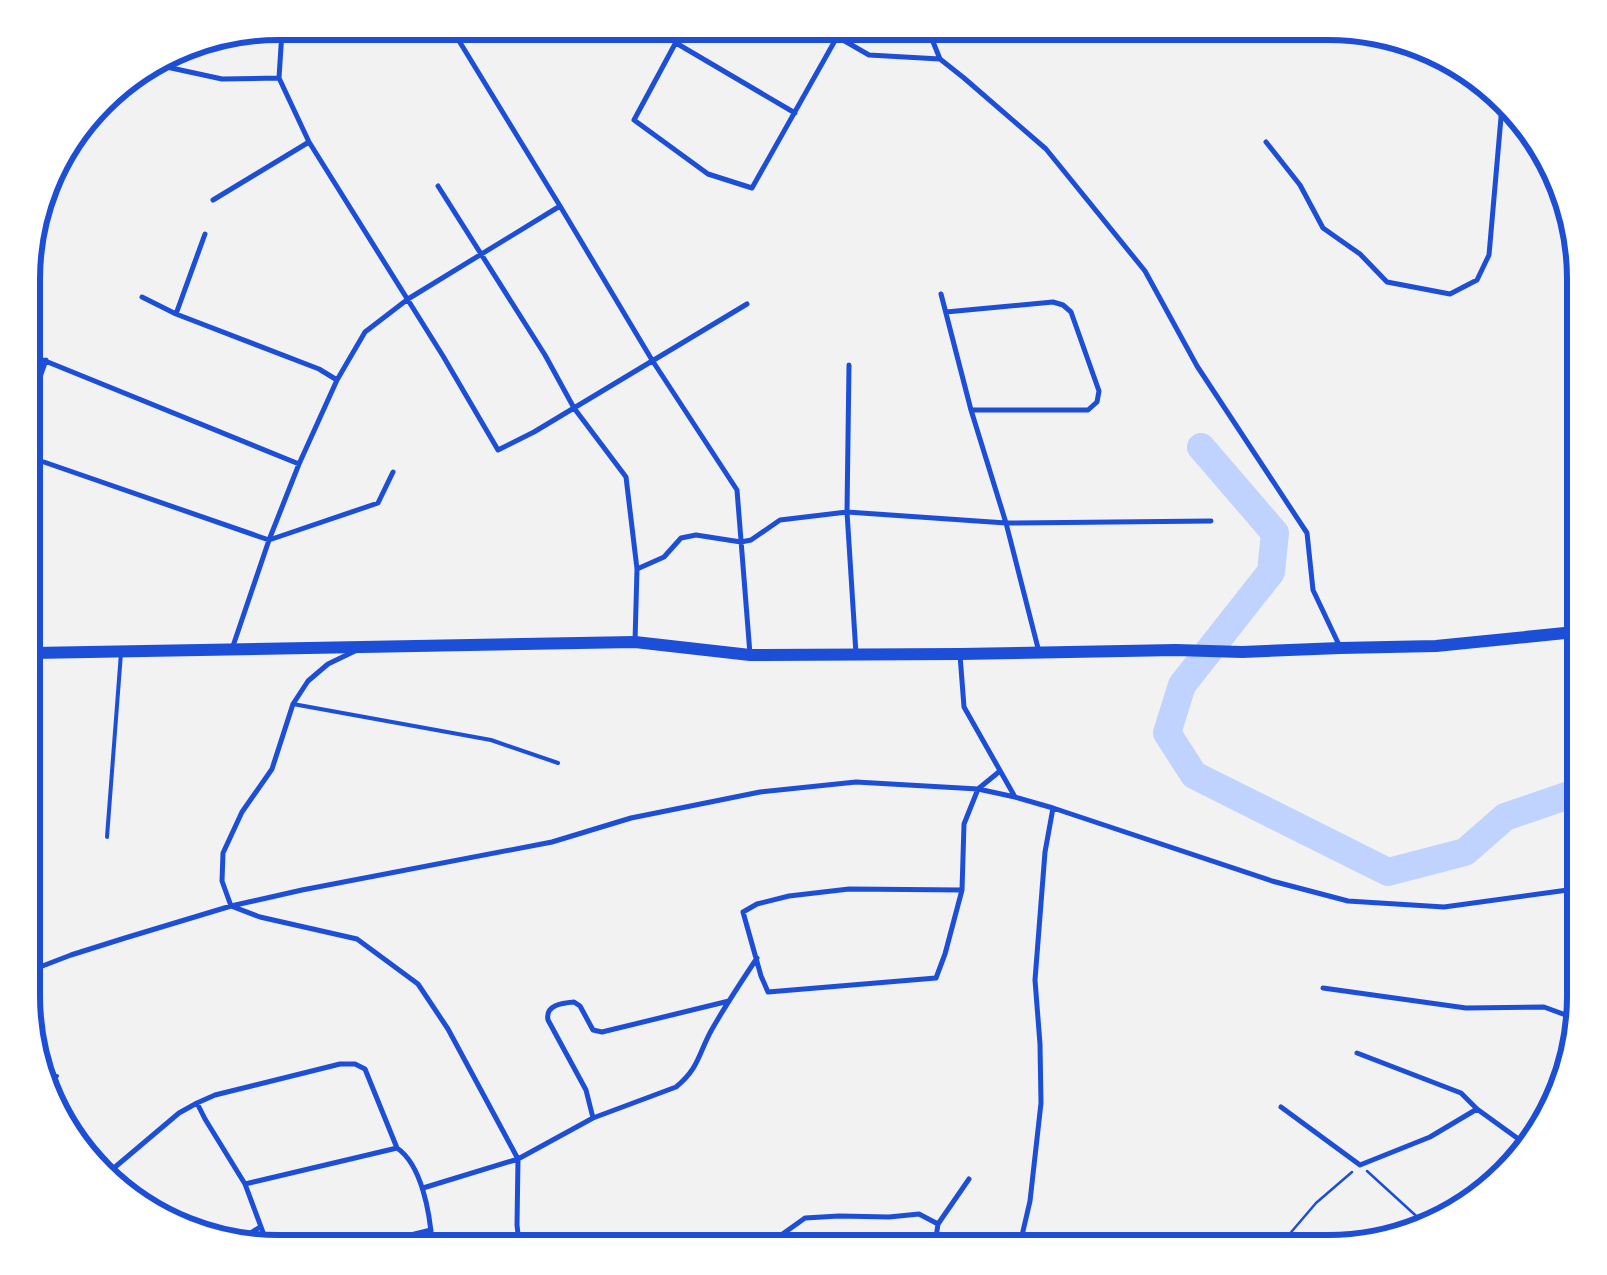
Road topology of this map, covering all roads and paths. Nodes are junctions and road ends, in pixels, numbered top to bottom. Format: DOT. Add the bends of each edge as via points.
graph roads {
  1 [pos="281,40"];
  2 [pos="459,40"];
  3 [pos="678,40"];
  4 [pos="835,40"];
  5 [pos="844,40"];
  6 [pos="932,40"];
  7 [pos="676,43"];
  8 [pos="940,59"];
  9 [pos="168,67"];
  10 [pos="279,78"];
  11 [pos="795,113"];
  12 [pos="1501,114"];
  13 [pos="309,142"];
  14 [pos="1266,142"];
  15 [pos="438,186"];
  16 [pos="213,200"];
  17 [pos="560,206"];
  18 [pos="205,234"];
  19 [pos="481,253"];
  20 [pos="941,294"];
  21 [pos="142,297"];
  22 [pos="408,299"];
  23 [pos="747,304"];
  24 [pos="946,312"];
  25 [pos="176,314"];
  26 [pos="40,358"];
  27 [pos="46,360"];
  28 [pos="652,360"];
  29 [pos="849,365"];
  30 [pos="40,377"];
  31 [pos="337,380"];
  32 [pos="574,408"];
  33 [pos="971,410"];
  34 [pos="40,460"];
  35 [pos="299,464"];
  36 [pos="393,472"];
  37 [pos="847,512"];
  38 [pos="1211,521"];
  39 [pos="1006,523"];
  40 [pos="268,540"];
  41 [pos="741,542"];
  42 [pos="637,569"];
  43 [pos="1567,633"];
  44 [pos="635,642"];
  45 [pos="362,647"];
  46 [pos="1340,648"];
  47 [pos="232,650"];
  48 [pos="121,651"];
  49 [pos="1039,652"];
  50 [pos="40,653"];
  51 [pos="960,654"];
  52 [pos="750,655"];
  53 [pos="856,655"];
  54 [pos="293,704"];
  55 [pos="558,763"];
  56 [pos="1000,771"];
  57 [pos="978,789"];
  58 [pos="1014,797"];
  59 [pos="1053,808"];
  60 [pos="107,837"];
  61 [pos="962,890"];
  62 [pos="1567,890"];
  63 [pos="231,906"];
  64 [pos="757,958"];
  65 [pos="40,967"];
  66 [pos="1323,988"];
  67 [pos="729,1001"];
  68 [pos="1566,1015"];
  69 [pos="1357,1053"];
  70 [pos="197,1103"];
  71 [pos="1282,1107"];
  72 [pos="1478,1109"];
  73 [pos="593,1118"];
  74 [pos="1519,1139"];
  75 [pos="397,1148"];
  76 [pos="518,1159"];
  77 [pos="1360,1165"];
  78 [pos="113,1168"];
  79 [pos="969,1179"];
  80 [pos="245,1184"];
  81 [pos="422,1188"];
  82 [pos="1418,1217"];
  83 [pos="938,1224"];
  84 [pos="260,1227"];
  85 [pos="431,1230"];
  86 [pos="250,1233"];
  87 [pos="263,1234"];
  88 [pos="411,1235"];
  89 [pos="431,1235"];
  90 [pos="518,1235"];
  91 [pos="782,1235"];
  92 [pos="936,1235"];
  93 [pos="1022,1235"];
  94 [pos="1289,1235"];
  1 -- 10 [label="street"];
  2 -- 17 [label="street"];
  3 -- 7 [label="street"];
  4 -- 11 [label="street"];
  5 -- 8 [label="street" via="869,54"];
  6 -- 8 [label="street"];
  7 -- 11 [label="street"];
  7 -- 11 [label="street" via="634,120 708,174 752,188"];
  8 -- 46 [label="street" via="1046,149 1145,272 1197,366 1307,533 1313,590"];
  9 -- 10 [label="street" via="222,79"];
  10 -- 13 [label="street"];
  12 -- 14 [label="street" via="1489,255 1478,280 1450,294 1387,282 1360,254 1324,228 1300,184"];
  13 -- 16 [label="street"];
  13 -- 22 [label="street"];
  15 -- 19 [label="street"];
  17 -- 19 [label="street"];
  17 -- 28 [label="street"];
  18 -- 25 [label="street"];
  19 -- 22 [label="street"];
  19 -- 32 [label="street"];
  20 -- 24 [label="street"];
  21 -- 25 [label="street"];
  22 -- 31 [label="street" via="365,332"];
  22 -- 32 [label="street" via="498,450"];
  23 -- 28 [label="street"];
  24 -- 33 [label="street"];
  24 -- 33 [label="street" via="1053,302 1063,305 1071,312 1098,391 1097,402 1088,410"];
  25 -- 31 [label="street" via="319,369"];
  26 -- 27 [label="street"];
  27 -- 30 [label="street"];
  27 -- 35 [label="street"];
  28 -- 32 [label="street"];
  28 -- 41 [label="street" via="737,490"];
  29 -- 37 [label="street"];
  31 -- 35 [label="street"];
  32 -- 42 [label="street" via="626,477"];
  33 -- 39 [label="street"];
  34 -- 40 [label="street"];
  35 -- 40 [label="street"];
  36 -- 40 [label="street" via="378,502"];
  37 -- 39 [label="street"];
  37 -- 41 [label="street" via="780,520 751,540"];
  37 -- 53 [label="street"];
  38 -- 39 [label="street"];
  39 -- 49 [label="street"];
  40 -- 47 [label="street"];
  41 -- 42 [label="street" via="696,535 681,538 664,557"];
  41 -- 52 [label="street"];
  42 -- 44 [label="street"];
  43 -- 46 [label="main road" via="1436,646"];
  44 -- 45 [label="main road"];
  44 -- 52 [label="main road"];
  45 -- 47 [label="main road"];
  45 -- 54 [label="street" via="328,664 308,681"];
  46 -- 49 [label="main road" via="1242,652"];
  47 -- 48 [label="main road"];
  48 -- 50 [label="main road"];
  48 -- 60 [label="lane"];
  49 -- 51 [label="main road"];
  51 -- 53 [label="main road"];
  51 -- 56 [label="street" via="964,707"];
  52 -- 53 [label="main road"];
  54 -- 55 [label="lane" via="491,740"];
  54 -- 63 [label="street" via="272,769 242,812 223,853 222,881"];
  56 -- 57 [label="street"];
  56 -- 58 [label="street"];
  57 -- 58 [label="street"];
  57 -- 61 [label="street" via="964,824"];
  57 -- 63 [label="street" via="856,782 760,792 631,818 552,842"];
  58 -- 59 [label="street"];
  59 -- 62 [label="street" via="1272,881 1348,901 1444,907"];
  59 -- 93 [label="street" via="1045,852 1035,980 1041,1103 1030,1201"];
  61 -- 64 [label="street" via="849,889 789,896 757,904 743,912"];
  61 -- 64 [label="street" via="936,978 768,992"];
  63 -- 65 [label="street"];
  63 -- 76 [label="street" via="260,917 357,939 418,984 448,1029"];
  64 -- 67 [label="street"];
  66 -- 68 [label="street" via="1466,1008 1544,1007"];
  67 -- 73 [label="street" via="696,1064 676,1087"];
  67 -- 73 [label="street" via="602,1032 593,1030 580,1006 574,1002 548,1010 548,1020 586,1090"];
  69 -- 72 [label="street" via="1461,1094"];
  70 -- 75 [label="street" via="215,1095 340,1064 355,1064 365,1069"];
  70 -- 78 [label="street" via="179,1113"];
  70 -- 80 [label="street"];
  71 -- 77 [label="street"];
  72 -- 74 [label="street"];
  72 -- 77 [label="street" via="1430,1138"];
  73 -- 76 [label="street"];
  75 -- 80 [label="street"];
  75 -- 81 [label="street" via="405,1153"];
  76 -- 81 [label="street"];
  76 -- 90 [label="street"];
  77 -- 82 [label="path"];
  77 -- 94 [label="path" via="1316,1203"];
  79 -- 83 [label="street"];
  80 -- 84 [label="street"];
  81 -- 85 [label="street"];
  83 -- 91 [label="street" via="919,1214 805,1218"];
  83 -- 92 [label="street"];
  84 -- 86 [label="street"];
  84 -- 87 [label="street"];
  85 -- 88 [label="street"];
  85 -- 89 [label="street"];
}
